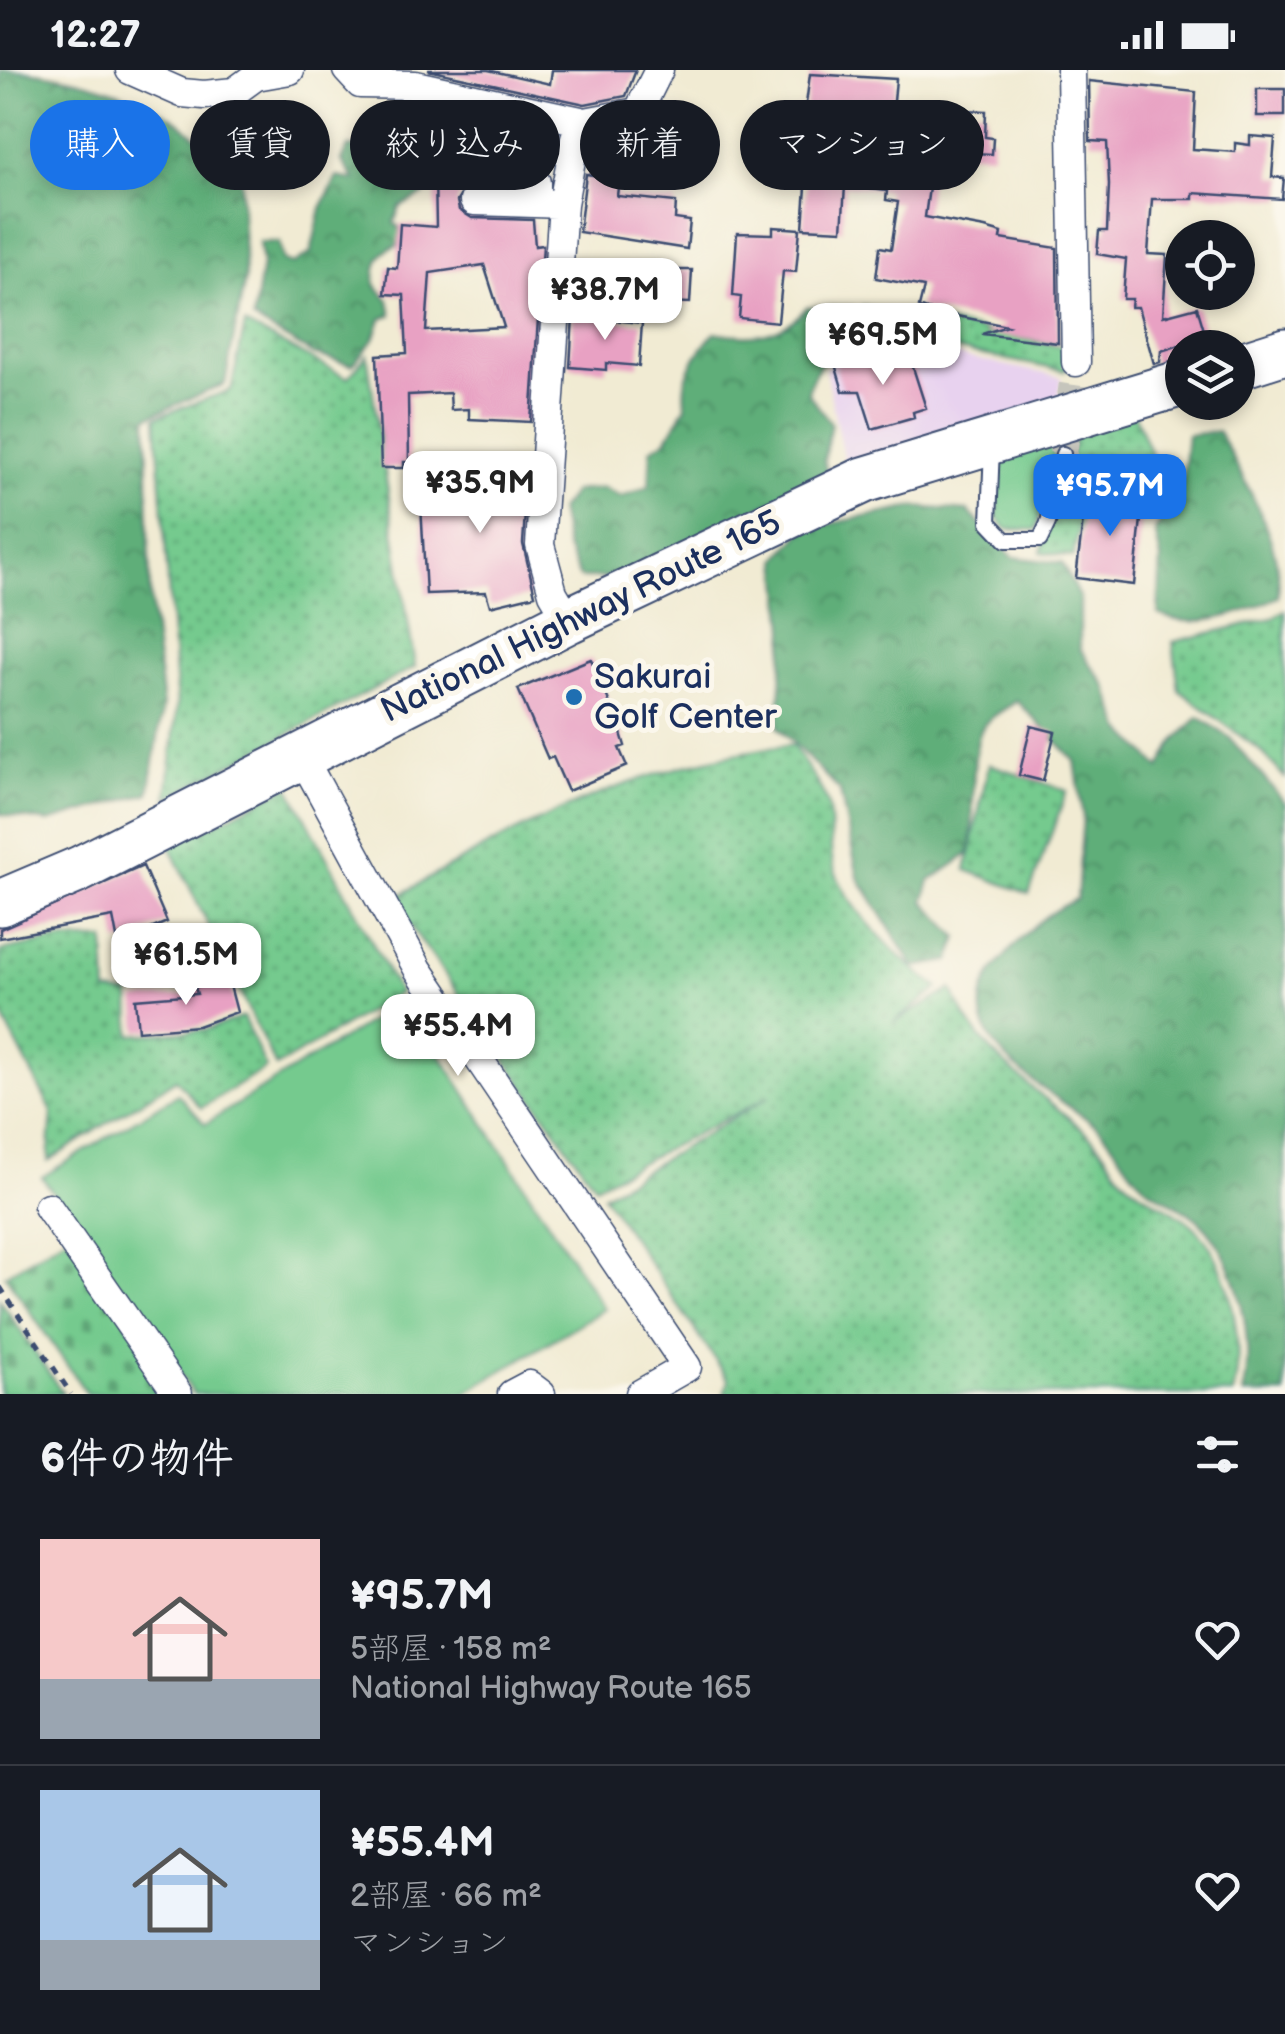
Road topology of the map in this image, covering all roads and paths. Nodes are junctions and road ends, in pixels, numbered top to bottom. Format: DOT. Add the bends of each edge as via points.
graph roads {
  1 [pos="130,70"];
  2 [pos="290,70"];
  3 [pos="347,70"];
  4 [pos="658,70"];
  5 [pos="1071,70"];
  6 [pos="644,100"];
  7 [pos="580,121"];
  8 [pos="580,131"];
  9 [pos="541,190"];
  10 [pos="474,201"];
  11 [pos="550,203"];
  12 [pos="1285,351"];
  13 [pos="1255,361"];
  14 [pos="1076,362"];
  15 [pos="1165,387"];
  16 [pos="993,440"];
  17 [pos="1063,454"];
  18 [pos="569,620"];
  19 [pos="301,755"];
  20 [pos="0,903"];
  21 [pos="48,1207"];
  22 [pos="0,1287"];
  23 [pos="71,1394"];
  24 [pos="178,1394"];
  25 [pos="512,1394"];
  26 [pos="542,1394"];
  27 [pos="640,1394"];
  1 -- 2 [label="street" via="182,93 204,95 234,92 256,76"];
  3 -- 7 [label="street" via="360,84 415,84"];
  4 -- 6 [label="street"];
  5 -- 14 [label="street"];
  8 -- 11 [label="street"];
  9 -- 11 [label="street"];
  10 -- 11 [label="street"];
  11 -- 18 [label="street" via="540,546 553,593"];
  12 -- 13 [label="highway"];
  15 -- 16 [label="highway, National Highway Route 165"];
  16 -- 17 [label="lane" via="990,522 1006,540 1040,540"];
  16 -- 18 [label="highway, National Highway Route 165" via="864,480"];
  18 -- 19 [label="highway, National Highway Route 165"];
  19 -- 20 [label="highway, National Highway Route 165"];
  19 -- 27 [label="street" via="418,969 687,1367"];
  21 -- 24 [label="street"];
  22 -- 23 [label="path"];
  25 -- 26 [label="street" via="529,1385"];
}
